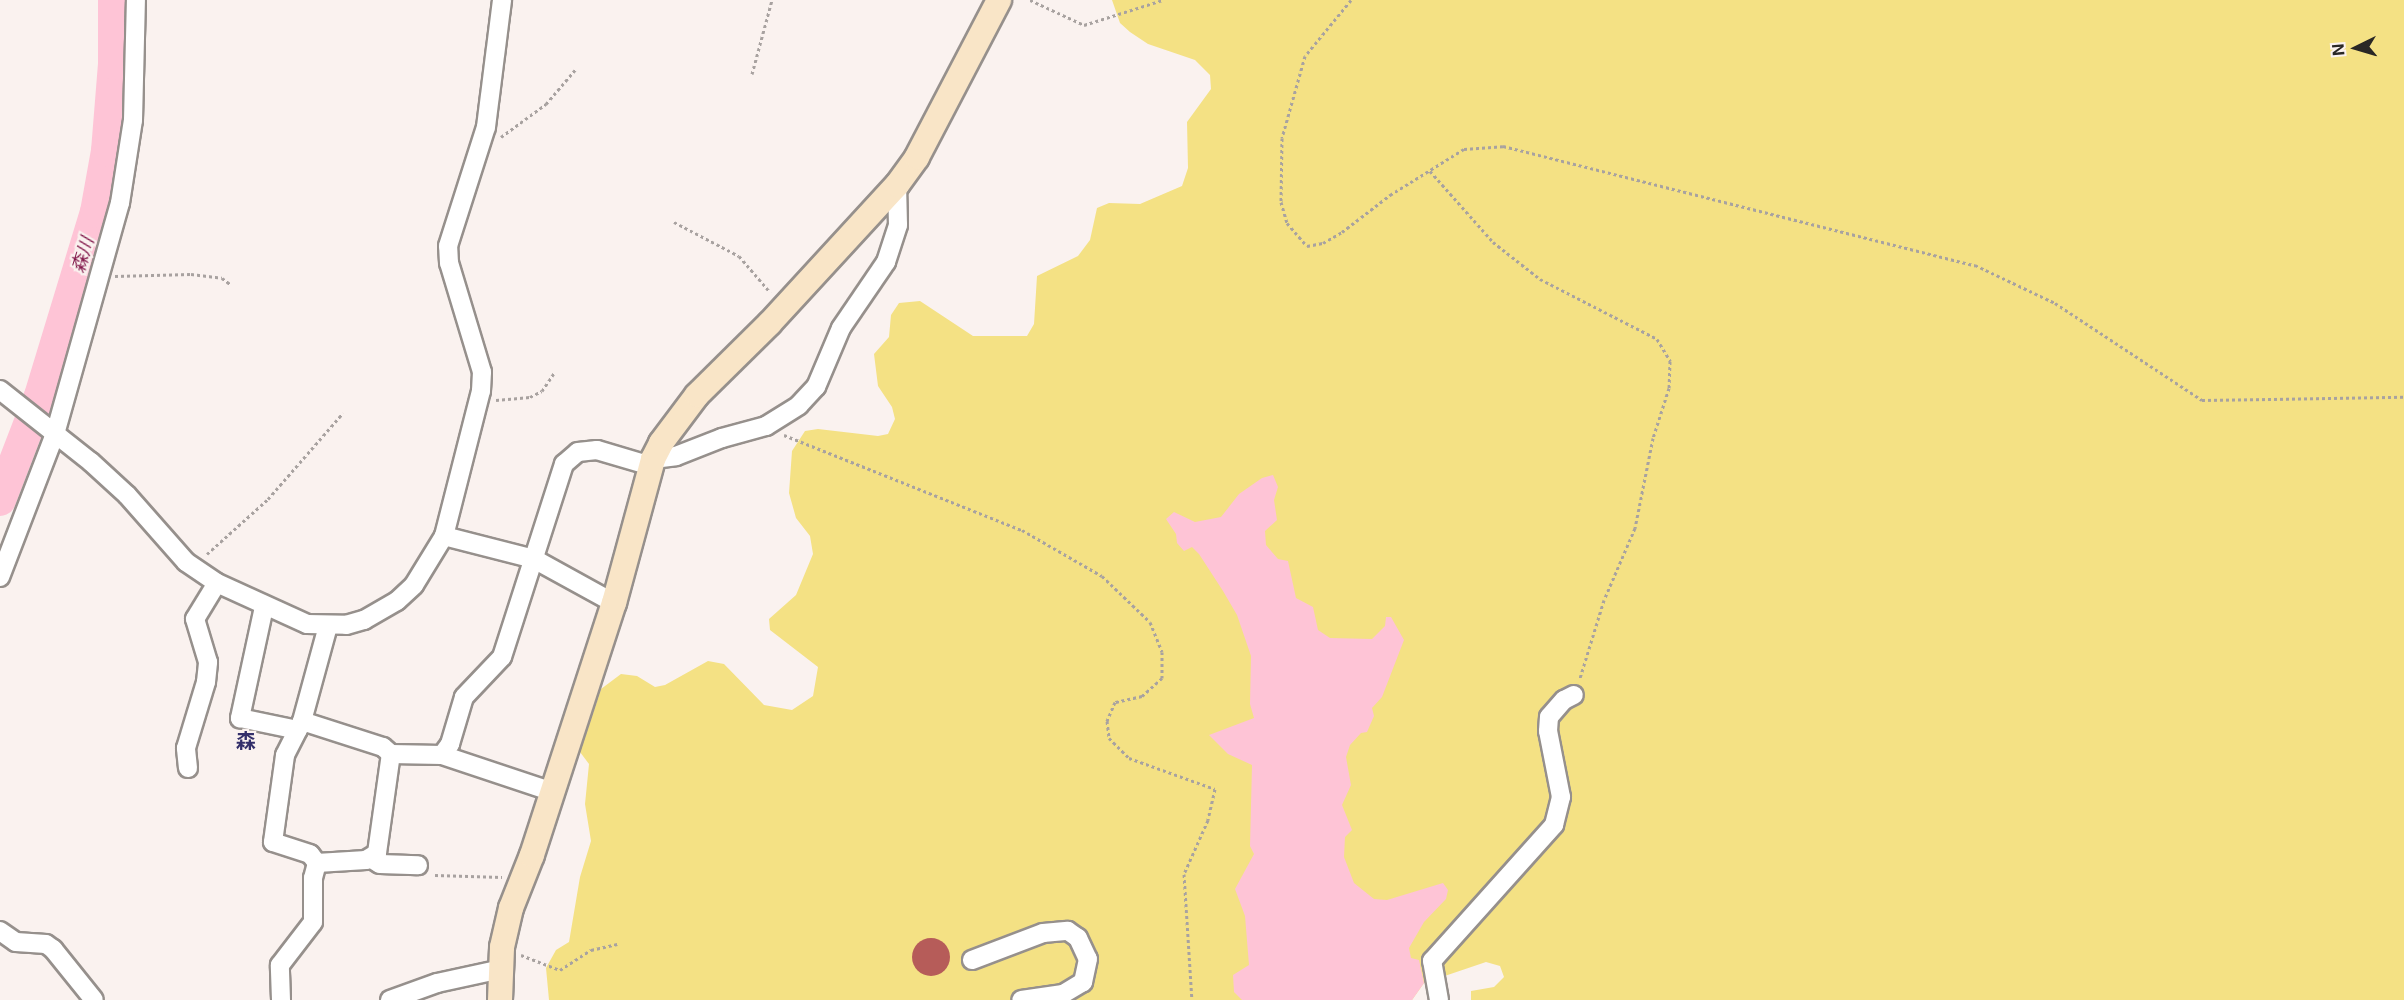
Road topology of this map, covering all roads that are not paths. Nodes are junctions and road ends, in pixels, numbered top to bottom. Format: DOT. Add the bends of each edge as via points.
graph roads {
  1 [pos="136,0"];
  2 [pos="502,0"];
  3 [pos="999,0"];
  4 [pos="897,185"];
  5 [pos="1,391"];
  6 [pos="50,431"];
  7 [pos="652,462"];
  8 [pos="444,536"];
  9 [pos="534,559"];
  10 [pos="0,577"];
  11 [pos="217,583"];
  12 [pos="614,603"];
  13 [pos="264,607"];
  14 [pos="328,626"];
  15 [pos="1574,695"];
  16 [pos="300,725"];
  17 [pos="391,754"];
  18 [pos="442,755"];
  19 [pos="188,768"];
  20 [pos="552,792"];
  21 [pos="372,859"];
  22 [pos="317,863"];
  23 [pos="418,865"];
  24 [pos="0,931"];
  25 [pos="972,960"];
  26 [pos="501,961"];
  27 [pos="94,1000"];
  28 [pos="281,1000"];
  29 [pos="390,1000"];
  30 [pos="500,1000"];
  31 [pos="1021,1000"];
  32 [pos="1439,1000"];
  1 -- 6 [label="street" via="133,120 120,203 102,272"];
  2 -- 8 [label="street" via="481,147 448,246 449,263 482,372 479,400"];
  3 -- 4 [label="street" via="922,146"];
  4 -- 7 [label="street" via="782,311 697,395"];
  4 -- 7 [label="street" via="898,225 886,262 842,328 816,387 786,415 766,426"];
  5 -- 6 [label="street"];
  6 -- 10 [label="street"];
  6 -- 11 [label="street" via="127,495 186,562"];
  7 -- 9 [label="street" via="597,450 570,457 559,474"];
  7 -- 12 [label="street"];
  8 -- 9 [label="street"];
  8 -- 14 [label="street" via="414,585 397,601 364,620"];
  9 -- 12 [label="street"];
  9 -- 18 [label="street" via="498,664 464,697 450,744"];
  11 -- 13 [label="street"];
  11 -- 19 [label="street" via="196,613 208,662 206,682 188,740"];
  12 -- 20 [label="street"];
  13 -- 14 [label="street" via="307,624"];
  13 -- 16 [label="street" via="240,718"];
  14 -- 16 [label="street"];
  15 -- 32 [label="street" via="1549,717 1561,797 1554,825 1432,961"];
  16 -- 17 [label="street" via="383,747"];
  16 -- 22 [label="street" via="285,755 273,842 310,854"];
  17 -- 18 [label="street"];
  17 -- 21 [label="street"];
  18 -- 20 [label="street"];
  20 -- 26 [label="street" via="511,908"];
  21 -- 22 [label="street"];
  21 -- 23 [label="street" via="380,864"];
  22 -- 28 [label="street" via="313,922 280,965"];
  24 -- 27 [label="street" via="16,942 46,944 53,949"];
  25 -- 31 [label="street" via="1055,930 1078,938 1088,959 1083,982 1063,994"];
  26 -- 29 [label="street"];
  26 -- 30 [label="street"];
}
